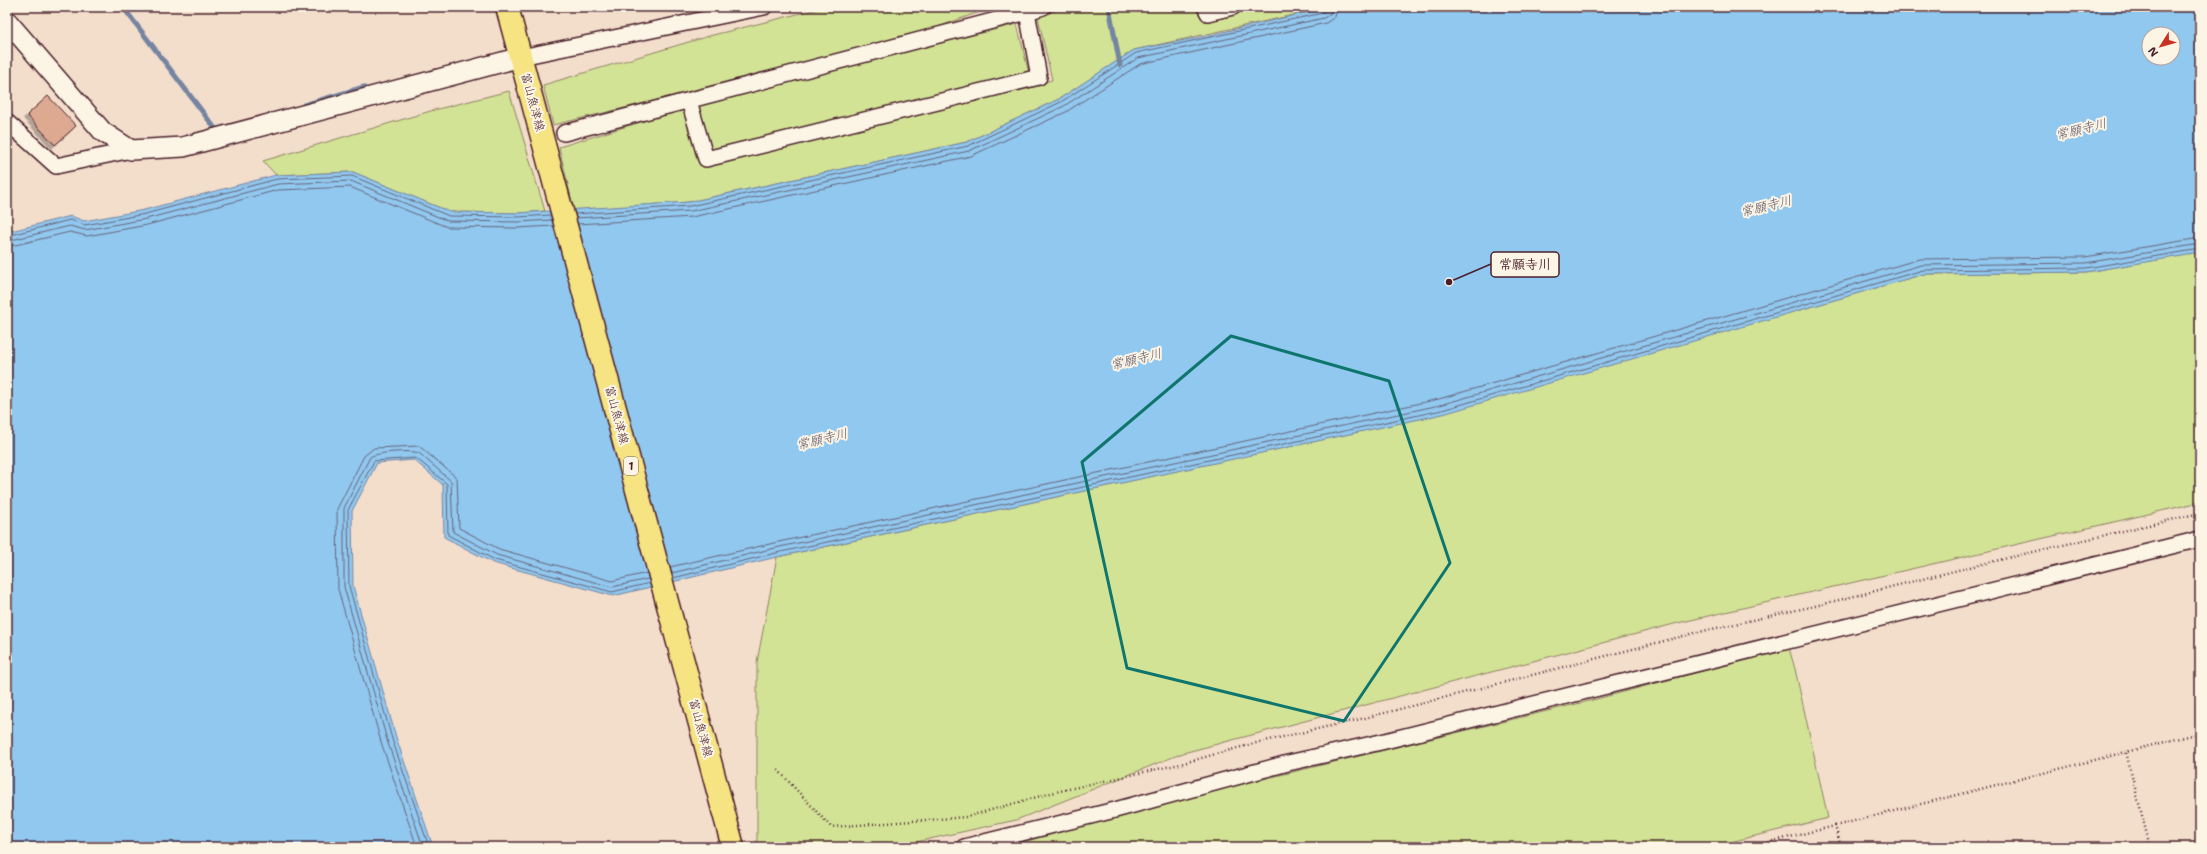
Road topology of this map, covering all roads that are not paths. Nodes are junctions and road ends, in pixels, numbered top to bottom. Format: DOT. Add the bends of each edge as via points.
graph roads {
  1 [pos="507,7"];
  2 [pos="764,7"];
  3 [pos="1043,7"];
  4 [pos="1206,7"];
  5 [pos="1233,7"];
  6 [pos="1027,12"];
  7 [pos="7,21"];
  8 [pos="521,57"];
  9 [pos="689,100"];
  10 [pos="7,122"];
  11 [pos="564,133"];
  12 [pos="131,150"];
  13 [pos="2200,539"];
  14 [pos="733,847"];
  15 [pos="964,847"];
  1 -- 8 [label="main road, 富山魚津線 / 1"];
  2 -- 8 [label="street"];
  3 -- 6 [label="street"];
  4 -- 5 [label="street" via="1208,13"];
  6 -- 9 [label="street"];
  6 -- 9 [label="street" via="1039,77 706,159"];
  7 -- 12 [label="street" via="103,132"];
  8 -- 12 [label="street" via="183,147"];
  8 -- 14 [label="main road, 富山魚津線 / 1"];
  9 -- 11 [label="street"];
  10 -- 12 [label="street" via="56,166"];
  13 -- 15 [label="street" via="1381,742 1288,762 1115,810"];
}
